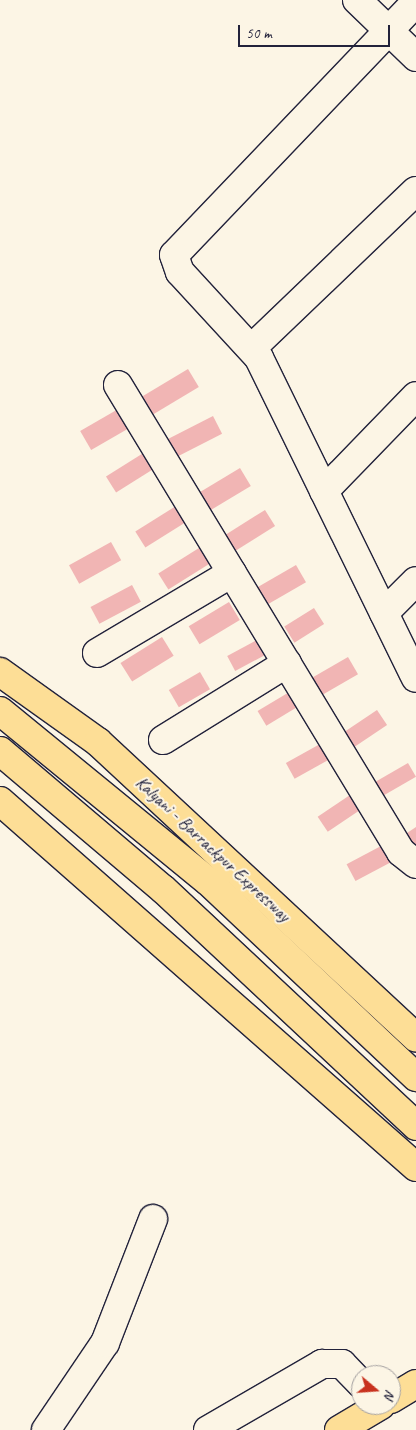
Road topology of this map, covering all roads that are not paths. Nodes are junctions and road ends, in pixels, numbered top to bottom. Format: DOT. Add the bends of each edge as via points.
graph roads {
  1 [pos="357,0"];
  2 [pos="416,2"];
  3 [pos="388,30"];
  4 [pos="416,57"];
  5 [pos="416,191"];
  6 [pos="252,348"];
  7 [pos="118,385"];
  8 [pos="416,396"];
  9 [pos="324,491"];
  10 [pos="232,573"];
  11 [pos="416,581"];
  12 [pos="384,613"];
  13 [pos="97,653"];
  14 [pos="286,663"];
  15 [pos="0,672"];
  16 [pos="416,678"];
  17 [pos="0,711"];
  18 [pos="162,740"];
  19 [pos="0,751"];
  20 [pos="0,801"];
  21 [pos="416,864"];
  22 [pos="416,1038"];
  23 [pos="416,1077"];
  24 [pos="416,1126"];
  25 [pos="416,1167"];
  26 [pos="153,1219"];
  27 [pos="351,1373"];
  28 [pos="416,1384"];
  29 [pos="401,1393"];
  30 [pos="364,1415"];
  31 [pos="46,1430"];
  32 [pos="208,1430"];
  33 [pos="339,1430"];
  1 -- 3 [label="street"];
  2 -- 3 [label="street"];
  3 -- 4 [label="street"];
  3 -- 6 [label="street" via="174,255 180,272"];
  5 -- 6 [label="street"];
  6 -- 9 [label="street"];
  7 -- 10 [label="street"];
  8 -- 9 [label="street"];
  9 -- 12 [label="street"];
  10 -- 13 [label="street"];
  10 -- 14 [label="street"];
  11 -- 12 [label="street"];
  12 -- 16 [label="street"];
  14 -- 18 [label="street"];
  14 -- 21 [label="street" via="401,852"];
  15 -- 22 [label="highway, Kalyani - Barrackpur Expressway" via="98,742"];
  17 -- 23 [label="highway" via="208,881"];
  19 -- 24 [label="highway" via="163,889"];
  20 -- 25 [label="highway"];
  26 -- 31 [label="street" via="105,1344"];
  27 -- 32 [label="street" via="342,1364 322,1364"];
  28 -- 29 [label="highway"];
  30 -- 33 [label="highway"];
}
